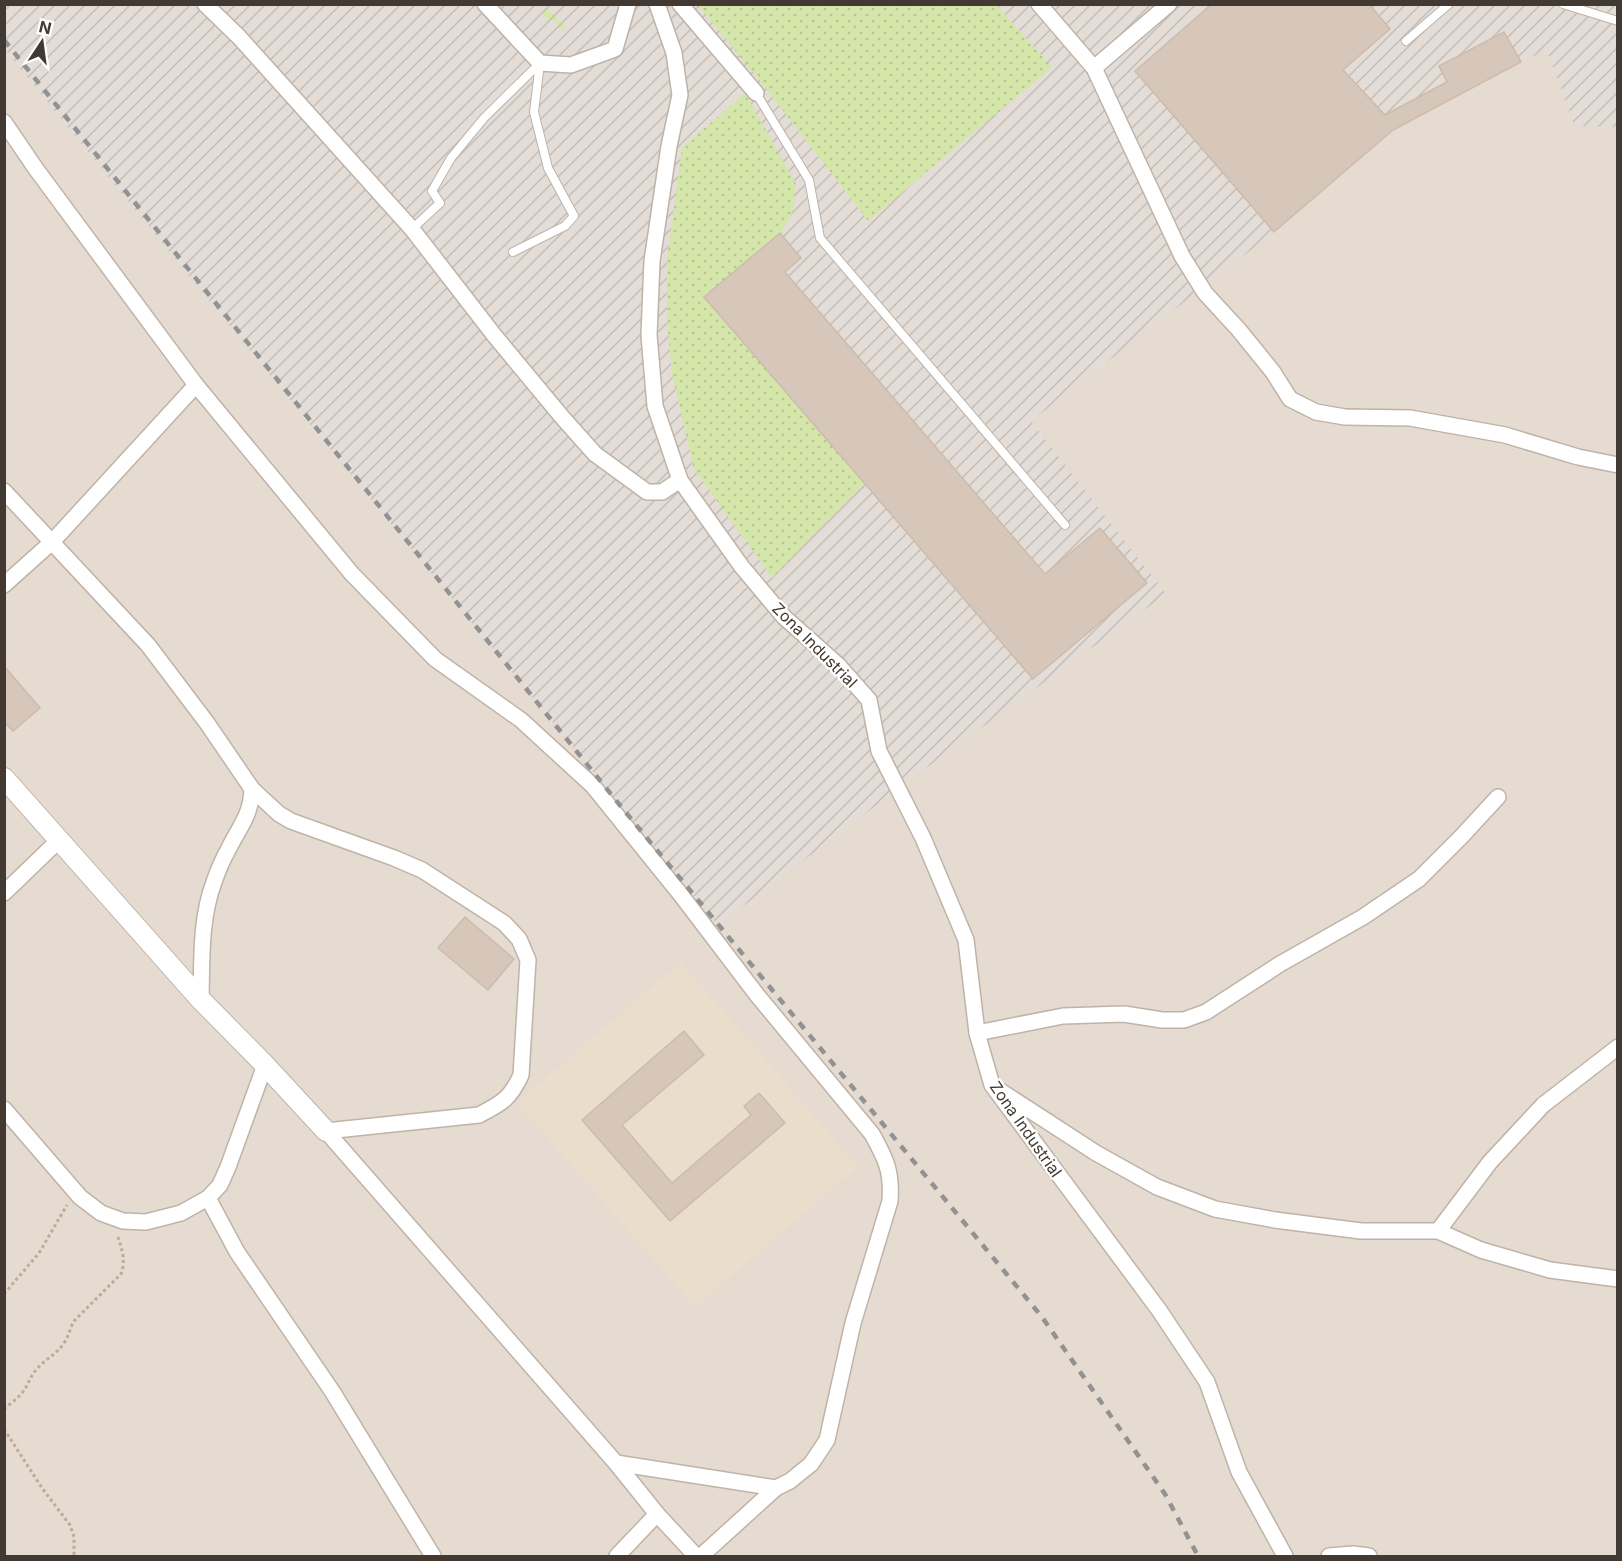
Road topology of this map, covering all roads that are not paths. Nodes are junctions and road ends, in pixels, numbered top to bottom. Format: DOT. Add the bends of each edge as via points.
graph roads {
  1 [pos="205,4"];
  2 [pos="485,4"];
  3 [pos="628,4"];
  4 [pos="657,4"];
  5 [pos="680,4"];
  6 [pos="1039,4"];
  7 [pos="1169,4"];
  8 [pos="1449,4"];
  9 [pos="1563,4"];
  10 [pos="1617,21"];
  11 [pos="1406,41"];
  12 [pos="540,63"];
  13 [pos="1094,68"];
  14 [pos="756,93"];
  15 [pos="4,122"];
  16 [pos="412,229"];
  17 [pos="513,252"];
  18 [pos="196,385"];
  19 [pos="1617,465"];
  20 [pos="680,480"];
  21 [pos="4,491"];
  22 [pos="1065,525"];
  23 [pos="52,542"];
  24 [pos="4,585"];
  25 [pos="4,778"];
  26 [pos="252,789"];
  27 [pos="1498,797"];
  28 [pos="59,840"];
  29 [pos="4,893"];
  30 [pos="201,1000"];
  31 [pos="977,1033"];
  32 [pos="1617,1047"];
  33 [pos="265,1065"];
  34 [pos="992,1085"];
  35 [pos="4,1109"];
  36 [pos="326,1131"];
  37 [pos="208,1198"];
  38 [pos="1438,1231"];
  39 [pos="1617,1279"];
  40 [pos="615,1463"];
  41 [pos="776,1488"];
  42 [pos="657,1514"];
  43 [pos="434,1557"];
  44 [pos="617,1557"];
  45 [pos="696,1557"];
  46 [pos="701,1557"];
  47 [pos="1285,1557"];
  48 [pos="1329,1557"];
  49 [pos="1369,1557"];
  1 -- 16 [label="street"];
  2 -- 12 [label="street"];
  3 -- 12 [label="street" via="615,49 571,65"];
  4 -- 20 [label="street, Zona Industrial" via="674,53 680,95 652,261 649,335 655,406"];
  5 -- 14 [label="street"];
  6 -- 13 [label="street"];
  7 -- 13 [label="street"];
  8 -- 11 [label="lane"];
  9 -- 10 [label="lane"];
  12 -- 16 [label="lane" via="484,118 451,158 432,191 440,203"];
  12 -- 17 [label="lane" via="534,112 548,168 574,216 565,226"];
  13 -- 19 [label="street" via="1182,256 1205,293 1273,372 1290,399 1316,412 1345,417 1410,418 1505,435"];
  14 -- 22 [label="lane" via="809,180 820,238"];
  15 -- 18 [label="street"];
  16 -- 20 [label="street" via="595,454 647,492 662,492"];
  18 -- 23 [label="street"];
  18 -- 41 [label="street" via="352,574 435,659 521,720 593,786 872,1134 886,1158 890,1201 853,1323 827,1440 811,1464"];
  20 -- 31 [label="street, Zona Industrial" via="742,567 784,617 838,665 869,700 879,751 923,838 966,940"];
  21 -- 23 [label="street"];
  23 -- 24 [label="street"];
  23 -- 26 [label="street" via="148,645"];
  25 -- 28 [label="street"];
  26 -- 30 [label="street" via="247,816 213,883 202,935"];
  26 -- 36 [label="street" via="291,821 422,870 504,923 519,939 528,960 521,1075 514,1091 501,1104 479,1115"];
  27 -- 31 [label="street" via="1419,879 1206,1012 1184,1020 1124,1014 1063,1016"];
  28 -- 29 [label="street"];
  28 -- 30 [label="street"];
  30 -- 33 [label="street"];
  31 -- 34 [label="street, Zona Industrial"];
  32 -- 38 [label="street" via="1544,1105 1490,1162"];
  33 -- 36 [label="street"];
  33 -- 37 [label="street" via="228,1167 220,1185"];
  34 -- 38 [label="street" via="1096,1153 1157,1187 1215,1209 1361,1231"];
  34 -- 47 [label="street, Zona Industrial" via="1159,1310 1207,1382 1239,1472"];
  35 -- 37 [label="street" via="80,1197 100,1213 123,1221 146,1222 180,1213"];
  36 -- 40 [label="street"];
  37 -- 43 [label="street" via="237,1252 332,1391"];
  38 -- 39 [label="street" via="1481,1250 1550,1270"];
  40 -- 41 [label="street"];
  40 -- 42 [label="street"];
  41 -- 46 [label="street"];
  42 -- 44 [label="street"];
  42 -- 45 [label="street"];
  48 -- 49 [label="street"];
}
